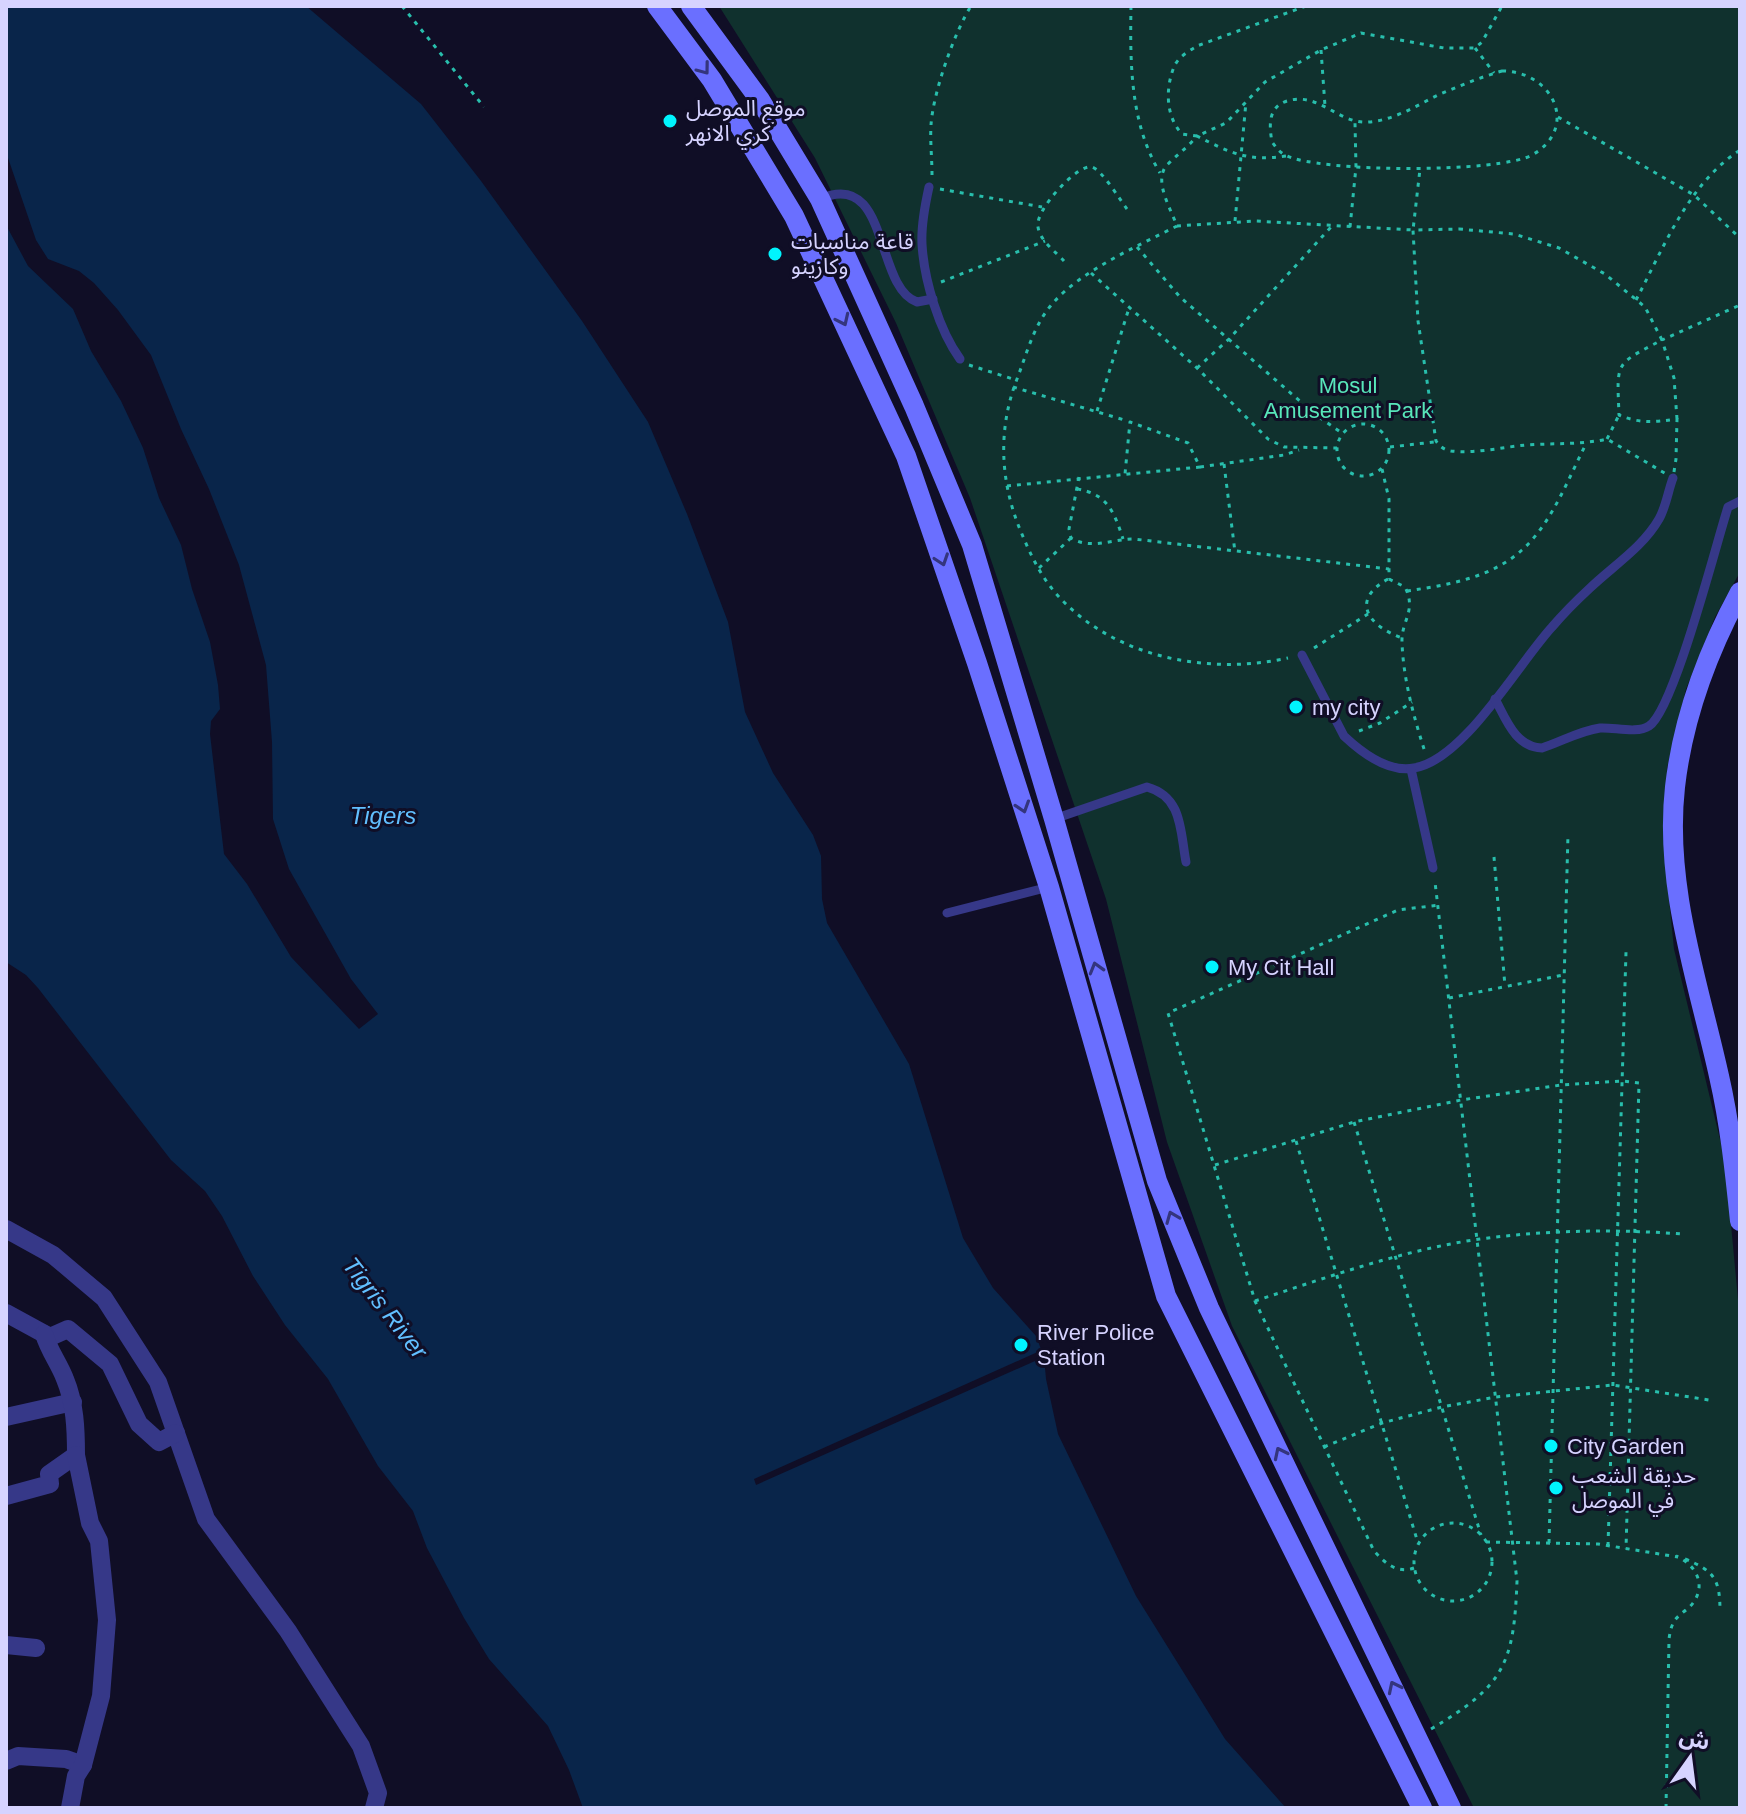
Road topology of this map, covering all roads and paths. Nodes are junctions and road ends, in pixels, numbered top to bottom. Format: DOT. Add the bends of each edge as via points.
graph roads {
  1 [pos="402,6"];
  2 [pos="657,6"];
  3 [pos="691,6"];
  4 [pos="971,6"];
  5 [pos="1131,6"];
  6 [pos="1306,6"];
  7 [pos="1502,6"];
  8 [pos="1475,48"];
  9 [pos="1321,50"];
  10 [pos="1494,73"];
  11 [pos="1246,102"];
  12 [pos="1325,106"];
  13 [pos="484,107"];
  14 [pos="1558,117"];
  15 [pos="1355,123"];
  16 [pos="1197,136"];
  17 [pos="1740,150"];
  18 [pos="1286,156"];
  19 [pos="1241,157"];
  20 [pos="1356,167"];
  21 [pos="1420,168"];
  22 [pos="1161,174"];
  23 [pos="929,187"];
  24 [pos="1694,195"];
  25 [pos="820,199"];
  26 [pos="1042,207"];
  27 [pos="1127,209"];
  28 [pos="1235,221"];
  29 [pos="1177,226"];
  30 [pos="1331,227"];
  31 [pos="1350,227"];
  32 [pos="1413,230"];
  33 [pos="1740,238"];
  34 [pos="1045,241"];
  35 [pos="1137,247"];
  36 [pos="1064,261"];
  37 [pos="1091,273"];
  38 [pos="930,286"];
  39 [pos="933,299"];
  40 [pos="1636,300"];
  41 [pos="1740,305"];
  42 [pos="1129,308"];
  43 [pos="1229,339"];
  44 [pos="1662,340"];
  45 [pos="960,359"];
  46 [pos="1197,368"];
  47 [pos="1016,380"];
  48 [pos="1013,387"];
  49 [pos="1097,411"];
  50 [pos="1619,415"];
  51 [pos="1677,419"];
  52 [pos="1130,422"];
  53 [pos="1342,433"];
  54 [pos="1607,439"];
  55 [pos="1436,441"];
  56 [pos="1587,444"];
  57 [pos="1390,447"];
  58 [pos="1337,448"];
  59 [pos="1302,449"];
  60 [pos="1224,464"];
  61 [pos="1200,467"];
  62 [pos="1382,469"];
  63 [pos="1125,474"];
  64 [pos="1079,477"];
  65 [pos="1673,478"];
  66 [pos="1007,486"];
  67 [pos="1077,489"];
  68 [pos="1740,501"];
  69 [pos="1071,538"];
  70 [pos="1123,539"];
  71 [pos="1235,552"];
  72 [pos="1038,569"];
  73 [pos="1389,569"];
  74 [pos="1389,579"];
  75 [pos="1740,589"];
  76 [pos="1407,591"];
  77 [pos="1368,614"];
  78 [pos="1402,638"];
  79 [pos="1004,654"];
  80 [pos="1302,655"];
  81 [pos="977,663"];
  82 [pos="1495,699"];
  83 [pos="1412,702"];
  84 [pos="1344,736"];
  85 [pos="1428,764"];
  86 [pos="1411,769"];
  87 [pos="1054,819"];
  88 [pos="1568,834"];
  89 [pos="1494,857"];
  90 [pos="1186,862"];
  91 [pos="1433,868"];
  92 [pos="1049,887"];
  93 [pos="1439,905"];
  94 [pos="947,913"];
  95 [pos="1626,952"];
  96 [pos="1564,975"];
  97 [pos="1505,986"];
  98 [pos="1449,998"];
  99 [pos="1622,1081"];
  100 [pos="1561,1085"];
  101 [pos="1461,1100"];
  102 [pos="1354,1122"];
  103 [pos="1295,1140"];
  104 [pos="1214,1166"];
  105 [pos="1740,1221"];
  106 [pos="6,1229"];
  107 [pos="1618,1230"];
  108 [pos="1635,1231"];
  109 [pos="1557,1232"];
  110 [pos="1682,1234"];
  111 [pos="1478,1240"];
  112 [pos="1396,1258"];
  113 [pos="1336,1274"];
  114 [pos="1255,1301"];
  115 [pos="6,1313"];
  116 [pos="44,1334"];
  117 [pos="1613,1385"];
  118 [pos="1631,1388"];
  119 [pos="1553,1390"];
  120 [pos="1496,1397"];
  121 [pos="1709,1400"];
  122 [pos="73,1402"];
  123 [pos="1442,1407"];
  124 [pos="6,1417"];
  125 [pos="1382,1423"];
  126 [pos="176,1433"];
  127 [pos="1324,1447"];
  128 [pos="76,1455"];
  129 [pos="6,1496"];
  130 [pos="1481,1535"];
  131 [pos="1486,1542"];
  132 [pos="1514,1542"];
  133 [pos="1418,1543"];
  134 [pos="1549,1543"];
  135 [pos="1608,1546"];
  136 [pos="1626,1549"];
  137 [pos="1676,1556"];
  138 [pos="1414,1568"];
  139 [pos="1720,1612"];
  140 [pos="6,1645"];
  141 [pos="36,1648"];
  142 [pos="1415,1731"];
  143 [pos="1388,1739"];
  144 [pos="6,1761"];
  145 [pos="83,1765"];
  146 [pos="70,1808"];
  147 [pos="374,1808"];
  148 [pos="1422,1808"];
  149 [pos="1451,1808"];
  150 [pos="1666,1808"];
  1 -- 13 [label="path"];
  2 -- 81 [label="main road, one-way" via="712,80 794,216 906,456"];
  3 -- 25 [label="main road" via="760,100"];
  4 -- 23 [label="path" via="931,122"];
  5 -- 22 [label="path" via="1138,122"];
  6 -- 16 [label="path" via="1184,54 1174,66 1169,111 1182,134"];
  7 -- 8 [label="path"];
  8 -- 9 [label="path" via="1444,48 1361,33"];
  8 -- 10 [label="path"];
  9 -- 11 [label="path" via="1265,82"];
  9 -- 12 [label="path"];
  10 -- 14 [label="path" via="1517,71 1534,77 1552,98"];
  10 -- 15 [label="path" via="1392,118"];
  11 -- 16 [label="path" via="1226,123"];
  11 -- 19 [label="path"];
  12 -- 15 [label="path"];
  12 -- 18 [label="path" via="1298,99 1275,108 1272,142"];
  14 -- 21 [label="path" via="1541,149 1520,161"];
  14 -- 24 [label="path"];
  15 -- 20 [label="path"];
  16 -- 19 [label="path"];
  16 -- 22 [label="path"];
  17 -- 24 [label="path" via="1713,170"];
  18 -- 19 [label="path"];
  18 -- 20 [label="path"];
  19 -- 28 [label="path"];
  20 -- 21 [label="path"];
  20 -- 31 [label="path"];
  21 -- 32 [label="path"];
  22 -- 29 [label="path"];
  23 -- 26 [label="path"];
  23 -- 38 [label="lane" via="922,244"];
  24 -- 33 [label="path"];
  24 -- 40 [label="path"];
  25 -- 39 [label="lane" via="845,195 866,207 900,291 917,302"];
  25 -- 79 [label="main road" via="972,545"];
  26 -- 27 [label="path" via="1081,168 1090,167 1099,171"];
  26 -- 34 [label="path" via="1037,225"];
  28 -- 29 [label="path"];
  28 -- 30 [label="path"];
  29 -- 35 [label="path"];
  30 -- 31 [label="path"];
  30 -- 43 [label="path"];
  31 -- 32 [label="path"];
  32 -- 40 [label="path" via="1488,230 1535,239 1605,274"];
  32 -- 55 [label="path" via="1418,321"];
  34 -- 36 [label="path"];
  34 -- 38 [label="path"];
  35 -- 37 [label="path"];
  35 -- 43 [label="path" via="1180,297"];
  37 -- 42 [label="path"];
  37 -- 47 [label="path" via="1046,311"];
  38 -- 39 [label="lane"];
  39 -- 45 [label="lane"];
  40 -- 44 [label="path"];
  41 -- 44 [label="path"];
  42 -- 46 [label="path"];
  42 -- 49 [label="path"];
  43 -- 46 [label="path"];
  43 -- 53 [label="path"];
  44 -- 50 [label="path" via="1623,360 1618,369"];
  44 -- 51 [label="path" via="1674,378"];
  45 -- 47 [label="path"];
  46 -- 59 [label="path" via="1268,439"];
  47 -- 48 [label="path"];
  48 -- 49 [label="path"];
  48 -- 66 [label="path" via="1003,427"];
  49 -- 52 [label="path"];
  50 -- 51 [label="path" via="1648,423"];
  50 -- 54 [label="path"];
  51 -- 65 [label="path"];
  52 -- 61 [label="path" via="1188,443"];
  52 -- 63 [label="path"];
  53 -- 57 [label="path" via="1355,424 1371,424 1384,433"];
  53 -- 58 [label="path"];
  54 -- 56 [label="path"];
  54 -- 65 [label="path"];
  55 -- 56 [label="path" via="1451,451"];
  55 -- 57 [label="path"];
  56 -- 76 [label="path" via="1539,530 1521,551 1481,575"];
  57 -- 62 [label="path"];
  58 -- 59 [label="path"];
  58 -- 62 [label="path" via="1340,463 1352,474 1368,476"];
  59 -- 60 [label="path"];
  60 -- 61 [label="path"];
  60 -- 71 [label="path"];
  61 -- 63 [label="path"];
  62 -- 73 [label="path" via="1389,499"];
  63 -- 64 [label="path"];
  64 -- 66 [label="path"];
  64 -- 67 [label="path"];
  65 -- 82 [label="lane" via="1659,519 1632,552 1550,628"];
  66 -- 72 [label="path"];
  67 -- 69 [label="path"];
  67 -- 70 [label="path" via="1106,501"];
  68 -- 82 [label="lane" via="1728,507 1672,689 1650,725 1597,729 1534,747 1520,740"];
  69 -- 70 [label="path" via="1094,544"];
  69 -- 72 [label="path"];
  70 -- 71 [label="path"];
  71 -- 73 [label="path"];
  72 -- 80 [label="path" via="1064,602 1088,621 1142,651 1218,665"];
  73 -- 74 [label="path"];
  74 -- 76 [label="path"];
  74 -- 77 [label="path" via="1371,592"];
  75 -- 105 [label="main road" via="1689,712 1674,789 1673,828 1688,958 1723,1093"];
  76 -- 78 [label="path" via="1409,617"];
  77 -- 78 [label="path" via="1380,629"];
  77 -- 80 [label="path"];
  78 -- 83 [label="path"];
  79 -- 81 [label="main road"];
  79 -- 87 [label="main road"];
  80 -- 84 [label="lane"];
  81 -- 92 [label="main road, one-way"];
  82 -- 85 [label="lane" via="1457,743"];
  83 -- 84 [label="path" via="1380,723"];
  83 -- 85 [label="path"];
  84 -- 86 [label="lane" via="1381,762"];
  85 -- 86 [label="lane"];
  86 -- 91 [label="lane"];
  87 -- 90 [label="lane" via="1147,787 1161,791 1173,801"];
  142 -- 87 [label="main road, one-way" via="1209,1308 1157,1181"];
  88 -- 96 [label="path"];
  89 -- 97 [label="path"];
  91 -- 93 [label="path"];
  92 -- 94 [label="lane"];
  92 -- 143 [label="main road" via="1166,1296"];
  93 -- 98 [label="path"];
  93 -- 104 [label="path" via="1398,910 1168,1013"];
  95 -- 99 [label="path"];
  96 -- 97 [label="path"];
  96 -- 100 [label="path"];
  97 -- 98 [label="path"];
  98 -- 101 [label="path"];
  99 -- 100 [label="path"];
  99 -- 107 [label="path"];
  99 -- 108 [label="path" via="1639,1083"];
  100 -- 101 [label="path"];
  100 -- 109 [label="path"];
  101 -- 102 [label="path"];
  101 -- 111 [label="path"];
  102 -- 103 [label="path"];
  102 -- 112 [label="path"];
  103 -- 104 [label="path"];
  103 -- 113 [label="path"];
  104 -- 114 [label="path"];
  106 -- 126 [label="street" via="53,1255 104,1298 158,1382"];
  107 -- 108 [label="path"];
  107 -- 109 [label="path"];
  107 -- 117 [label="path"];
  108 -- 110 [label="path"];
  108 -- 118 [label="path"];
  109 -- 111 [label="path"];
  109 -- 119 [label="path"];
  111 -- 112 [label="path"];
  111 -- 120 [label="path"];
  112 -- 113 [label="path"];
  112 -- 123 [label="path"];
  113 -- 114 [label="path"];
  113 -- 125 [label="path"];
  114 -- 127 [label="path"];
  115 -- 116 [label="street"];
  116 -- 122 [label="street"];
  116 -- 126 [label="street" via="50,1337 68,1329 85,1340 110,1364 139,1424 159,1442"];
  117 -- 118 [label="path"];
  117 -- 119 [label="path"];
  117 -- 135 [label="path"];
  118 -- 121 [label="path"];
  118 -- 136 [label="path"];
  119 -- 120 [label="path"];
  119 -- 134 [label="path"];
  120 -- 123 [label="path"];
  120 -- 132 [label="path"];
  122 -- 124 [label="street"];
  122 -- 128 [label="street"];
  123 -- 125 [label="path"];
  123 -- 130 [label="path"];
  125 -- 127 [label="path"];
  125 -- 133 [label="path"];
  126 -- 147 [label="street" via="206,1519 288,1631 361,1746 378,1793"];
  127 -- 138 [label="path" via="1374,1551 1393,1567"];
  128 -- 129 [label="street" via="49,1474 50,1484"];
  128 -- 145 [label="street" via="90,1523 99,1541 107,1620 101,1696"];
  130 -- 131 [label="path"];
  130 -- 133 [label="path" via="1450,1522"];
  131 -- 132 [label="path"];
  131 -- 138 [label="path" via="1493,1562 1490,1575 1463,1600 1449,1601 1426,1591"];
  132 -- 134 [label="path"];
  132 -- 142 [label="path" via="1516,1615 1501,1673 1463,1710"];
  133 -- 138 [label="path"];
  134 -- 135 [label="path"];
  135 -- 136 [label="path"];
  136 -- 137 [label="path"];
  137 -- 139 [label="path" via="1716,1579"];
  137 -- 150 [label="path" via="1695,1570 1699,1589 1674,1622 1669,1639"];
  140 -- 141 [label="street"];
  142 -- 143 [label="main road"];
  142 -- 149 [label="main road"];
  143 -- 148 [label="main road"];
  144 -- 145 [label="street" via="18,1756"];
  145 -- 146 [label="street"];
}
